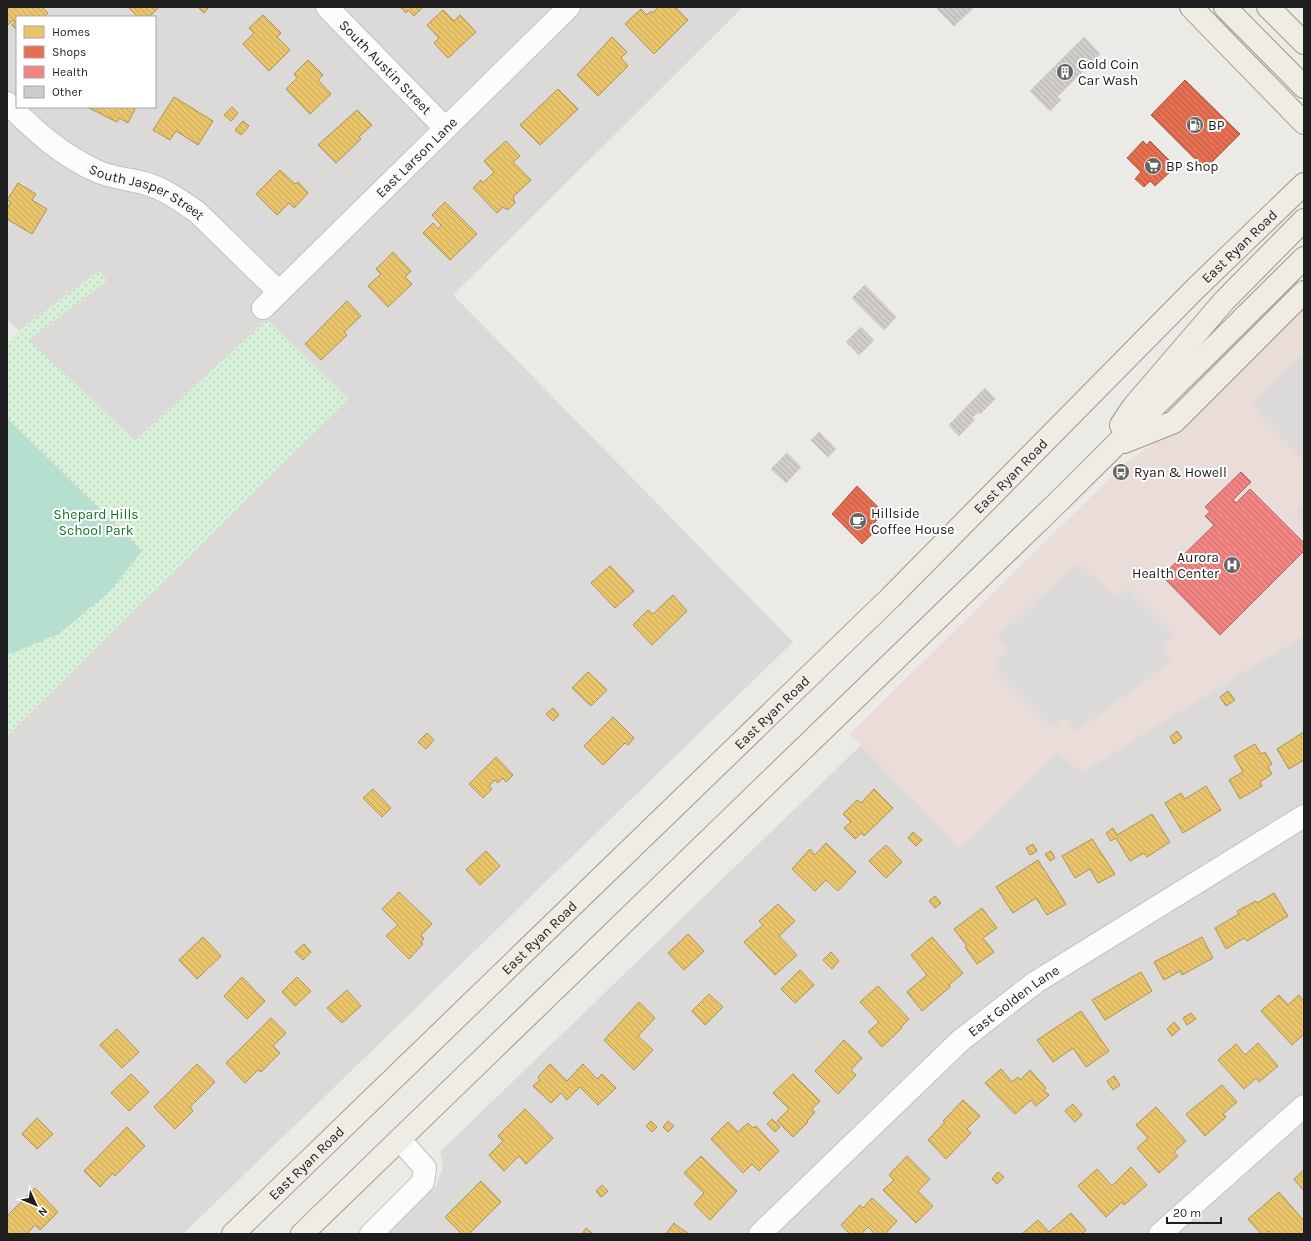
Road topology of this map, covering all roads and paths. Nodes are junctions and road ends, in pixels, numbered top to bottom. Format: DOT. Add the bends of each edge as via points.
graph roads {
  1 [pos="327,7"];
  2 [pos="569,7"];
  3 [pos="1191,7"];
  4 [pos="1226,7"];
  5 [pos="1268,7"];
  6 [pos="1304,43"];
  7 [pos="1304,87"];
  8 [pos="7,103"];
  9 [pos="1304,123"];
  10 [pos="445,128"];
  11 [pos="1304,184"];
  12 [pos="1304,220"];
  13 [pos="1304,258"];
  14 [pos="279,292"];
  15 [pos="1304,292"];
  16 [pos="263,308"];
  17 [pos="1115,445"];
  18 [pos="1094,466"];
  19 [pos="1304,816"];
  20 [pos="1304,1106"];
  21 [pos="400,1140"];
  22 [pos="233,1234"];
  23 [pos="302,1234"];
  24 [pos="371,1234"];
  25 [pos="760,1234"];
  26 [pos="1160,1234"];
  1 -- 10 [label="street, South Austin Street"];
  2 -- 10 [label="street, East Larson Lane"];
  3 -- 9 [label="main road"];
  4 -- 7 [label="main road"];
  5 -- 6 [label="main road"];
  8 -- 14 [label="street, South Jasper Street" via="35,131 66,154 100,172 146,183 197,212"];
  10 -- 14 [label="street, East Larson Lane"];
  11 -- 22 [label="main road, East Ryan Road" via="1196,288 891,597"];
  12 -- 18 [label="main road" via="1224,301 1138,401"];
  13 -- 17 [label="main road"];
  14 -- 16 [label="street, East Larson Lane"];
  15 -- 17 [label="main road" via="1174,422"];
  17 -- 18 [label="main road"];
  18 -- 21 [label="main road"];
  19 -- 25 [label="street, East Golden Lane" via="1030,987 961,1040"];
  20 -- 26 [label="street"];
  21 -- 23 [label="main road"];
  21 -- 24 [label="street" via="425,1168 423,1182"];
}
